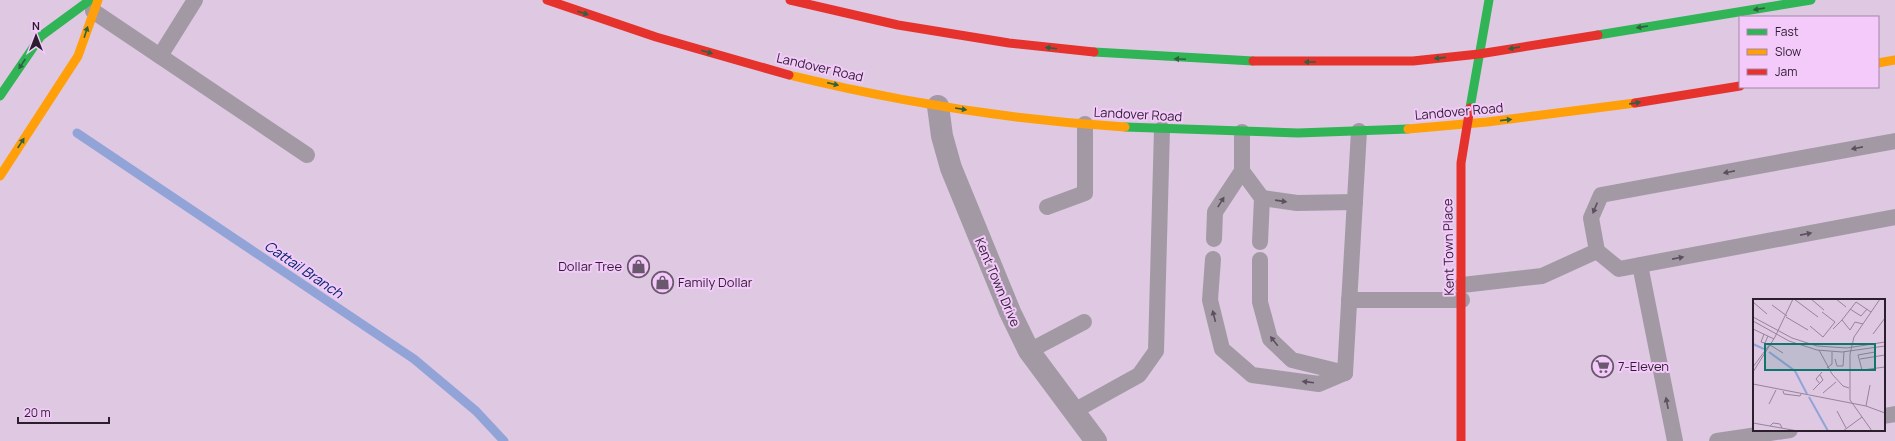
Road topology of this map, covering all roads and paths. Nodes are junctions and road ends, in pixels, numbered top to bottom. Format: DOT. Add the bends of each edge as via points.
graph roads {
  1 [pos="195,0"];
  2 [pos="547,0"];
  3 [pos="790,0"];
  4 [pos="1489,0"];
  5 [pos="1811,0"];
  6 [pos="94,4"];
  7 [pos="1479,54"];
  8 [pos="160,56"];
  9 [pos="1895,60"];
  10 [pos="1879,63"];
  11 [pos="1739,86"];
  12 [pos="0,96"];
  13 [pos="938,106"];
  14 [pos="1085,124"];
  15 [pos="1467,125"];
  16 [pos="1162,129"];
  17 [pos="1359,131"];
  18 [pos="1242,132"];
  19 [pos="1895,141"];
  20 [pos="307,156"];
  21 [pos="1242,171"];
  22 [pos="0,176"];
  23 [pos="1262,198"];
  24 [pos="1355,202"];
  25 [pos="1047,207"];
  26 [pos="1895,217"];
  27 [pos="1214,239"];
  28 [pos="1260,242"];
  29 [pos="1597,251"];
  30 [pos="1213,259"];
  31 [pos="1260,260"];
  32 [pos="1640,265"];
  33 [pos="1462,293"];
  34 [pos="1349,300"];
  35 [pos="1084,322"];
  36 [pos="1029,351"];
  37 [pos="1345,373"];
  38 [pos="1074,411"];
  39 [pos="1895,414"];
  40 [pos="1885,416"];
  41 [pos="1783,431"];
  42 [pos="1096,441"];
  43 [pos="1461,441"];
  44 [pos="1675,441"];
  45 [pos="1717,441"];
  1 -- 8 [label="lane"];
  2 -- 13 [label="main road, Landover Road, one-way" via="733,60"];
  7 -- 3 [label="main road, one-way" via="1413,61 1286,62 1117,55 952,35"];
  4 -- 7 [label="main road, Kent Town Place"];
  5 -- 7 [label="main road, one-way"];
  6 -- 8 [label="lane"];
  6 -- 12 [label="main road, one-way" via="41,36"];
  22 -- 6 [label="main road, one-way" via="78,56"];
  7 -- 15 [label="main road, Kent Town Place"];
  8 -- 20 [label="lane"];
  9 -- 10 [label="main road"];
  15 -- 11 [label="main road, Landover Road, one-way" via="1588,111"];
  13 -- 14 [label="main road, Landover Road, one-way"];
  13 -- 36 [label="street, Kent Town Drive" via="942,136 951,168 1010,312"];
  14 -- 16 [label="main road, Landover Road"];
  14 -- 25 [label="lane" via="1085,193"];
  15 -- 17 [label="main road, Landover Road"];
  15 -- 33 [label="main road, Kent Town Place" via="1460,169"];
  16 -- 18 [label="main road, Landover Road"];
  16 -- 38 [label="lane" via="1156,351 1139,376"];
  17 -- 18 [label="main road, Landover Road"];
  17 -- 24 [label="lane"];
  18 -- 21 [label="lane"];
  19 -- 29 [label="lane, one-way" via="1601,195 1591,218"];
  21 -- 23 [label="lane"];
  27 -- 21 [label="lane, one-way" via="1215,212"];
  23 -- 24 [label="lane, one-way" via="1298,203"];
  23 -- 28 [label="lane"];
  24 -- 34 [label="lane"];
  32 -- 26 [label="lane, one-way"];
  29 -- 32 [label="lane" via="1619,269"];
  29 -- 33 [label="lane" via="1542,276"];
  37 -- 30 [label="lane, one-way" via="1319,384 1252,376 1222,349 1210,300"];
  37 -- 31 [label="lane, one-way" via="1292,360 1270,339 1260,302"];
  44 -- 32 [label="lane, one-way"];
  33 -- 34 [label="lane"];
  33 -- 43 [label="main road, Kent Town Place"];
  34 -- 37 [label="lane"];
  35 -- 36 [label="lane"];
  36 -- 38 [label="street, Kent Town Drive"];
  38 -- 42 [label="street, Kent Town Drive"];
  39 -- 40 [label="lane"];
  41 -- 45 [label="lane"];
}
